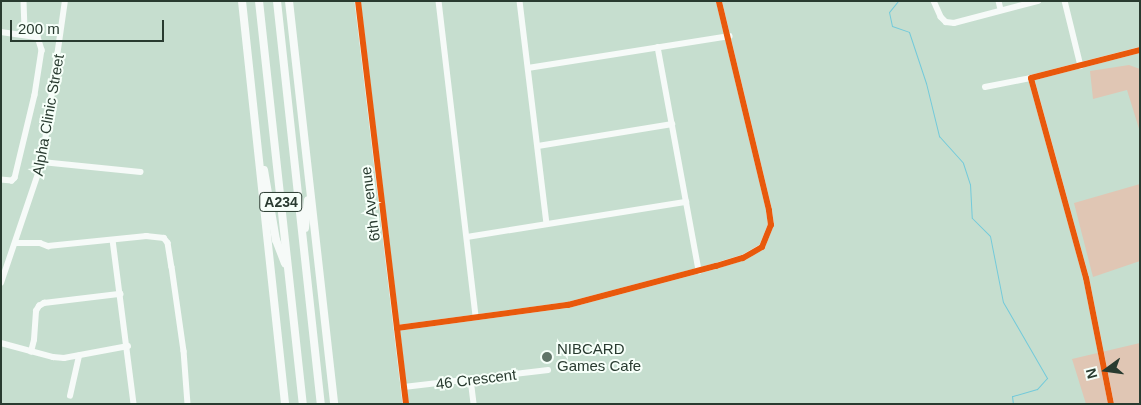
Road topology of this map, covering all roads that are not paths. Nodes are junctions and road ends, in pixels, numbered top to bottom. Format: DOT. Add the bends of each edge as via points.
graph roads {
  1 [pos="24,1"];
  2 [pos="65,1"];
  3 [pos="242,1"];
  4 [pos="259,1"];
  5 [pos="277,1"];
  6 [pos="289,1"];
  7 [pos="358,1"];
  8 [pos="439,1"];
  9 [pos="520,1"];
  10 [pos="719,1"];
  11 [pos="934,1"];
  12 [pos="999,1"];
  13 [pos="1038,1"];
  14 [pos="1065,1"];
  15 [pos="1001,10"];
  16 [pos="1,32"];
  17 [pos="25,35"];
  18 [pos="729,36"];
  19 [pos="658,48"];
  20 [pos="1140,50"];
  21 [pos="1081,66"];
  22 [pos="528,68"];
  23 [pos="1031,78"];
  24 [pos="985,87"];
  25 [pos="672,124"];
  26 [pos="257,144"];
  27 [pos="538,146"];
  28 [pos="42,162"];
  29 [pos="140,172"];
  30 [pos="1,180"];
  31 [pos="310,188"];
  32 [pos="686,202"];
  33 [pos="547,223"];
  34 [pos="467,237"];
  35 [pos="113,240"];
  36 [pos="303,242"];
  37 [pos="15,243"];
  38 [pos="699,271"];
  39 [pos="289,274"];
  40 [pos="1,283"];
  41 [pos="120,294"];
  42 [pos="476,317"];
  43 [pos="397,328"];
  44 [pos="1,343"];
  45 [pos="128,346"];
  46 [pos="31,352"];
  47 [pos="80,356"];
  48 [pos="548,370"];
  49 [pos="471,379"];
  50 [pos="404,387"];
  51 [pos="70,396"];
  52 [pos="134,404"];
  53 [pos="188,404"];
  54 [pos="285,404"];
  55 [pos="303,404"];
  56 [pos="321,404"];
  57 [pos="334,404"];
  58 [pos="406,404"];
  59 [pos="474,404"];
  60 [pos="1111,404"];
  1 -- 17 [label="street"];
  2 -- 28 [label="street, Alpha Clinic Street"];
  3 -- 26 [label="highway"];
  4 -- 39 [label="highway, A234"];
  5 -- 36 [label="highway, A234"];
  6 -- 31 [label="highway"];
  7 -- 43 [label="street, 6th Avenue"];
  8 -- 34 [label="street"];
  9 -- 22 [label="street"];
  10 -- 18 [label="street"];
  11 -- 15 [label="street" via="946,22 954,23"];
  12 -- 15 [label="street"];
  13 -- 15 [label="street"];
  14 -- 21 [label="street"];
  16 -- 17 [label="street"];
  17 -- 30 [label="street" via="38,37 41,42 35,95 15,178 12,181"];
  18 -- 19 [label="street"];
  18 -- 38 [label="street" via="771,225 765,242 754,253"];
  19 -- 22 [label="street"];
  19 -- 25 [label="street"];
  20 -- 21 [label="street"];
  21 -- 23 [label="street"];
  22 -- 27 [label="street"];
  23 -- 24 [label="street"];
  23 -- 60 [label="street" via="1086,278"];
  25 -- 27 [label="street"];
  25 -- 32 [label="street"];
  26 -- 39 [label="highway" via="276,240"];
  26 -- 54 [label="highway"];
  27 -- 33 [label="street"];
  28 -- 29 [label="street"];
  28 -- 37 [label="street, Alpha Clinic Street"];
  31 -- 36 [label="highway"];
  31 -- 57 [label="highway"];
  32 -- 33 [label="street"];
  32 -- 38 [label="street"];
  33 -- 34 [label="street"];
  34 -- 42 [label="street"];
  35 -- 37 [label="street" via="48,246"];
  35 -- 41 [label="street"];
  35 -- 53 [label="street" via="158,236 168,243 184,351"];
  36 -- 56 [label="highway, A234"];
  37 -- 40 [label="street, Alpha Clinic Street"];
  38 -- 42 [label="street" via="568,304"];
  39 -- 55 [label="highway, A234"];
  41 -- 45 [label="street"];
  41 -- 46 [label="street" via="39,306"];
  42 -- 43 [label="street"];
  43 -- 50 [label="street, 6th Avenue"];
  44 -- 46 [label="street"];
  45 -- 47 [label="street"];
  45 -- 52 [label="street"];
  46 -- 47 [label="street" via="53,358"];
  47 -- 51 [label="street"];
  48 -- 49 [label="street, 46 Crescent"];
  49 -- 50 [label="street, 46 Crescent"];
  49 -- 59 [label="street"];
  50 -- 58 [label="street, 6th Avenue"];
}
